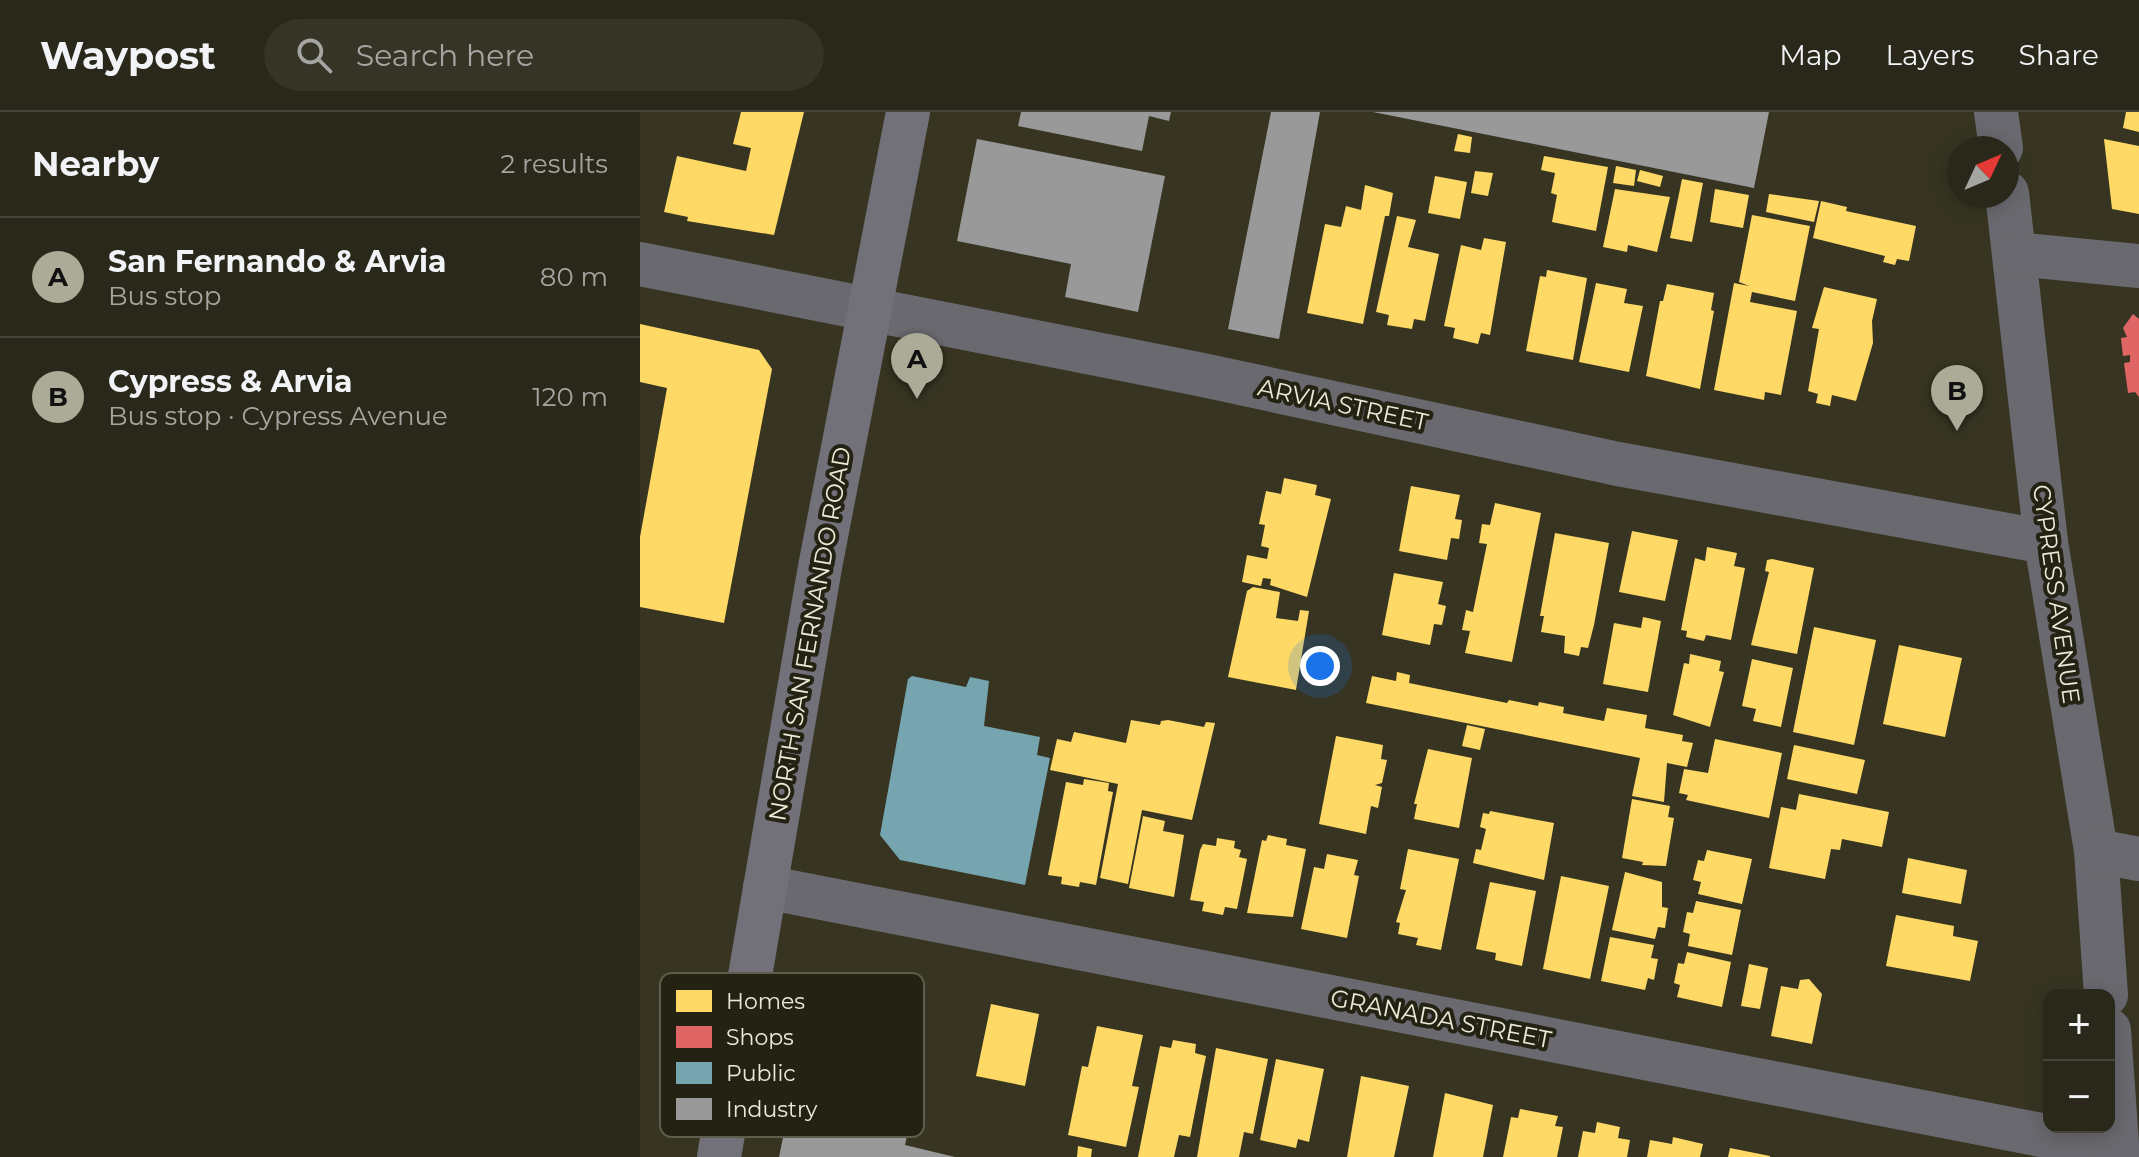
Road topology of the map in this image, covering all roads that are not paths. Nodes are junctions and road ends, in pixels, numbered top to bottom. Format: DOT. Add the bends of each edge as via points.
graph roads {
  1 [pos="908,112"];
  2 [pos="1996,112"];
  3 [pos="1999,136"];
  4 [pos="2009,208"];
  5 [pos="2016,254"];
  6 [pos="640,264"];
  7 [pos="2139,266"];
  8 [pos="870,308"];
  9 [pos="2046,542"];
  10 [pos="2096,851"];
  11 [pos="2139,859"];
  12 [pos="765,887"];
  13 [pos="750,973"];
  14 [pos="2106,989"];
  15 [pos="2111,1061"];
  16 [pos="722,1137"];
  17 [pos="2118,1154"];
  18 [pos="719,1157"];
  1 -- 8 [label="main road, NORTH SAN FERNANDO ROAD"];
  2 -- 3 [label="street"];
  4 -- 5 [label="street, CYPRESS AVENUE"];
  5 -- 7 [label="street"];
  5 -- 9 [label="street, CYPRESS AVENUE"];
  6 -- 8 [label="street, ARVIA STREET"];
  8 -- 9 [label="street, ARVIA STREET" via="1618,464"];
  8 -- 12 [label="main road, NORTH SAN FERNANDO ROAD"];
  9 -- 10 [label="street, CYPRESS AVENUE"];
  10 -- 11 [label="street"];
  10 -- 14 [label="street, CYPRESS AVENUE"];
  12 -- 13 [label="main road, NORTH SAN FERNANDO ROAD"];
  12 -- 17 [label="street, GRANADA STREET"];
  15 -- 17 [label="street"];
  16 -- 18 [label="main road, NORTH SAN FERNANDO ROAD"];
}
